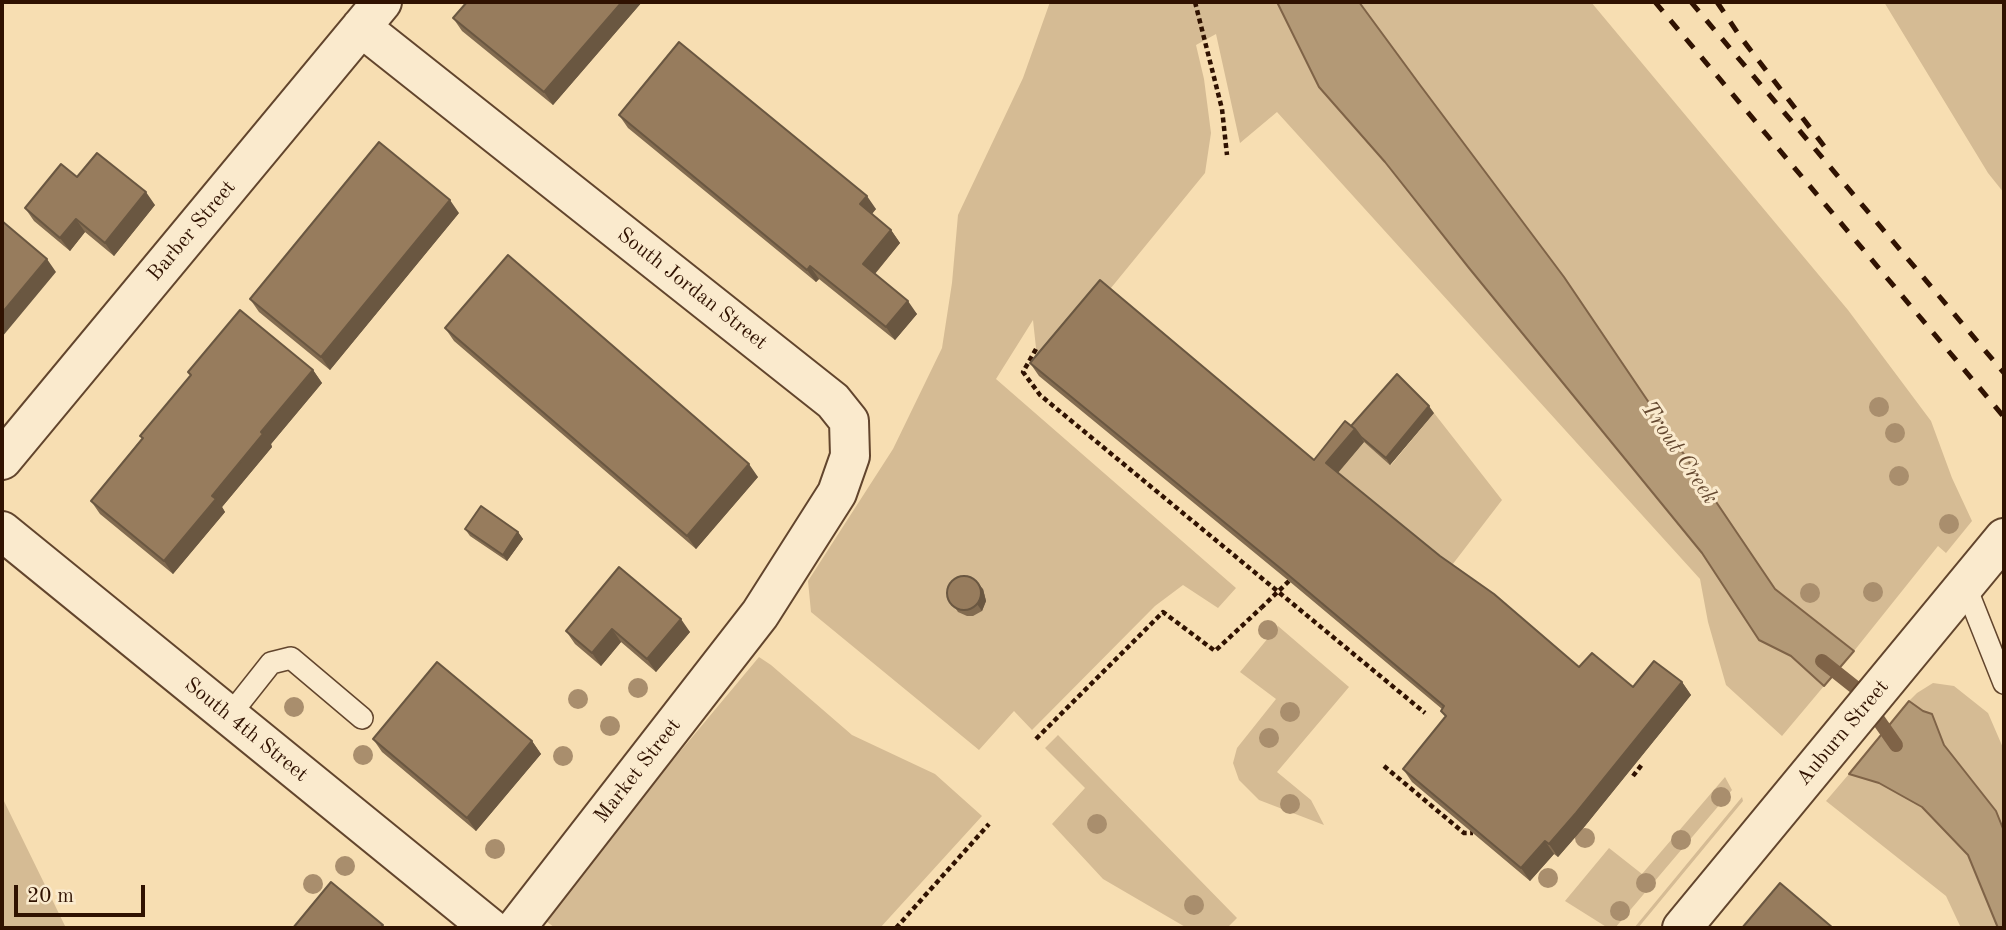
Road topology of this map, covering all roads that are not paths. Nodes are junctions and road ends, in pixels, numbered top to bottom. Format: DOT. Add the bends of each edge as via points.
graph roads {
  1 [pos="371,14"];
  2 [pos="2,460"];
  3 [pos="2,531"];
  4 [pos="2004,538"];
  5 [pos="1965,585"];
  6 [pos="760,614"];
  7 [pos="2004,683"];
  8 [pos="229,716"];
  9 [pos="362,718"];
  10 [pos="490,928"];
  11 [pos="516,928"];
  12 [pos="1682,928"];
  1 -- 2 [label="street, Barber Street"];
  1 -- 6 [label="street, South Jordan Street" via="833,401 849,422 850,456 837,493"];
  3 -- 8 [label="street, South 4th Street"];
  4 -- 5 [label="street, Auburn Street"];
  5 -- 7 [label="lane"];
  5 -- 12 [label="street, Auburn Street"];
  6 -- 11 [label="street, Market Street"];
  8 -- 9 [label="lane" via="271,663 291,657"];
  8 -- 10 [label="street, South 4th Street"];
}
